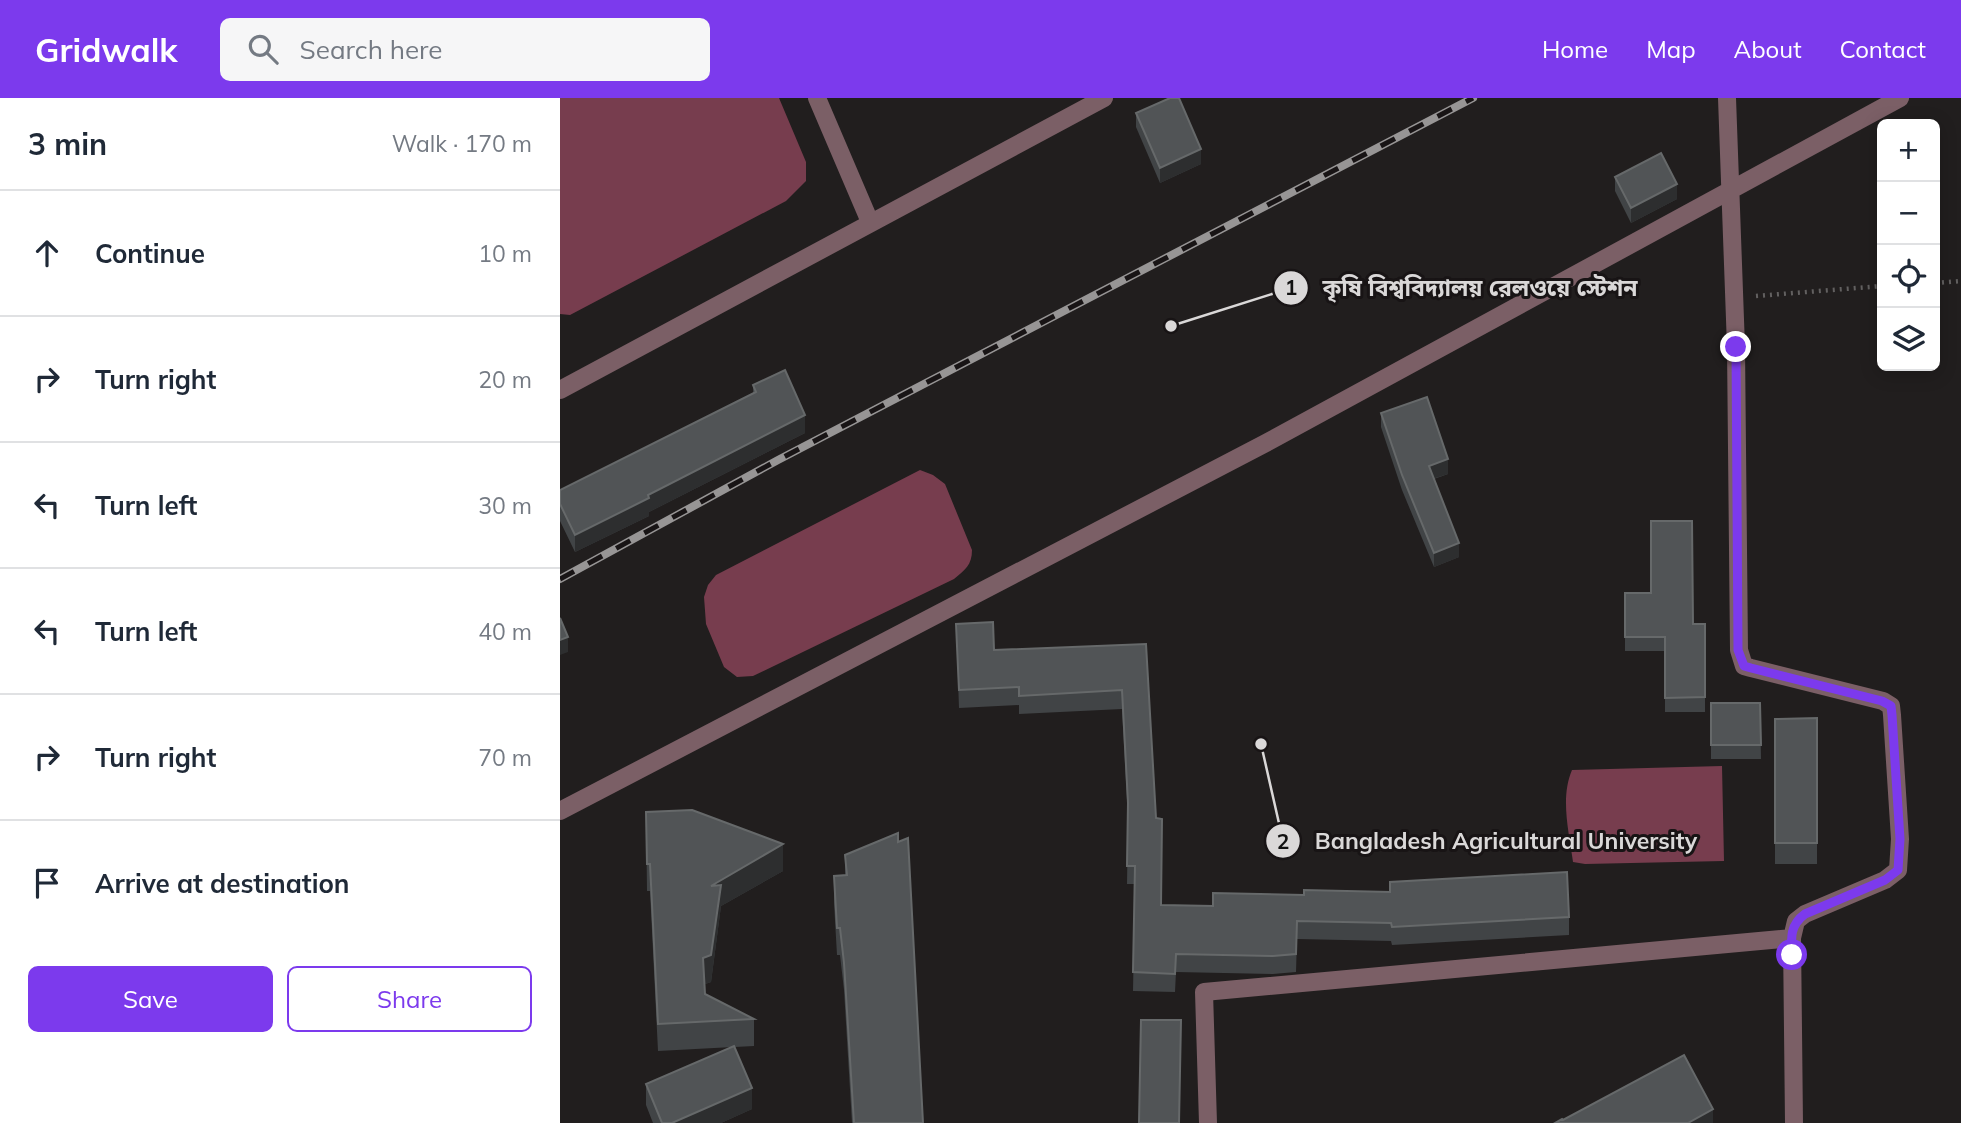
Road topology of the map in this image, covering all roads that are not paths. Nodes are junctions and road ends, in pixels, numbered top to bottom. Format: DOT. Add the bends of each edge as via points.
graph roads {
  1 [pos="817,98"];
  2 [pos="1104,98"];
  3 [pos="1727,98"];
  4 [pos="1900,98"];
  5 [pos="1731,190"];
  6 [pos="870,222"];
  7 [pos="560,390"];
  8 [pos="560,811"];
  9 [pos="1791,938"];
  10 [pos="1208,1123"];
  11 [pos="1794,1123"];
  1 -- 6 [label="street"];
  2 -- 6 [label="street"];
  3 -- 5 [label="street"];
  4 -- 5 [label="street"];
  5 -- 8 [label="street" via="1264,444"];
  5 -- 9 [label="street" via="1741,661 1751,668 1882,701 1891,706 1892,715 1898,870 1805,914 1796,921"];
  6 -- 7 [label="street"];
  9 -- 10 [label="street" via="1204,992"];
  9 -- 11 [label="street"];
}
